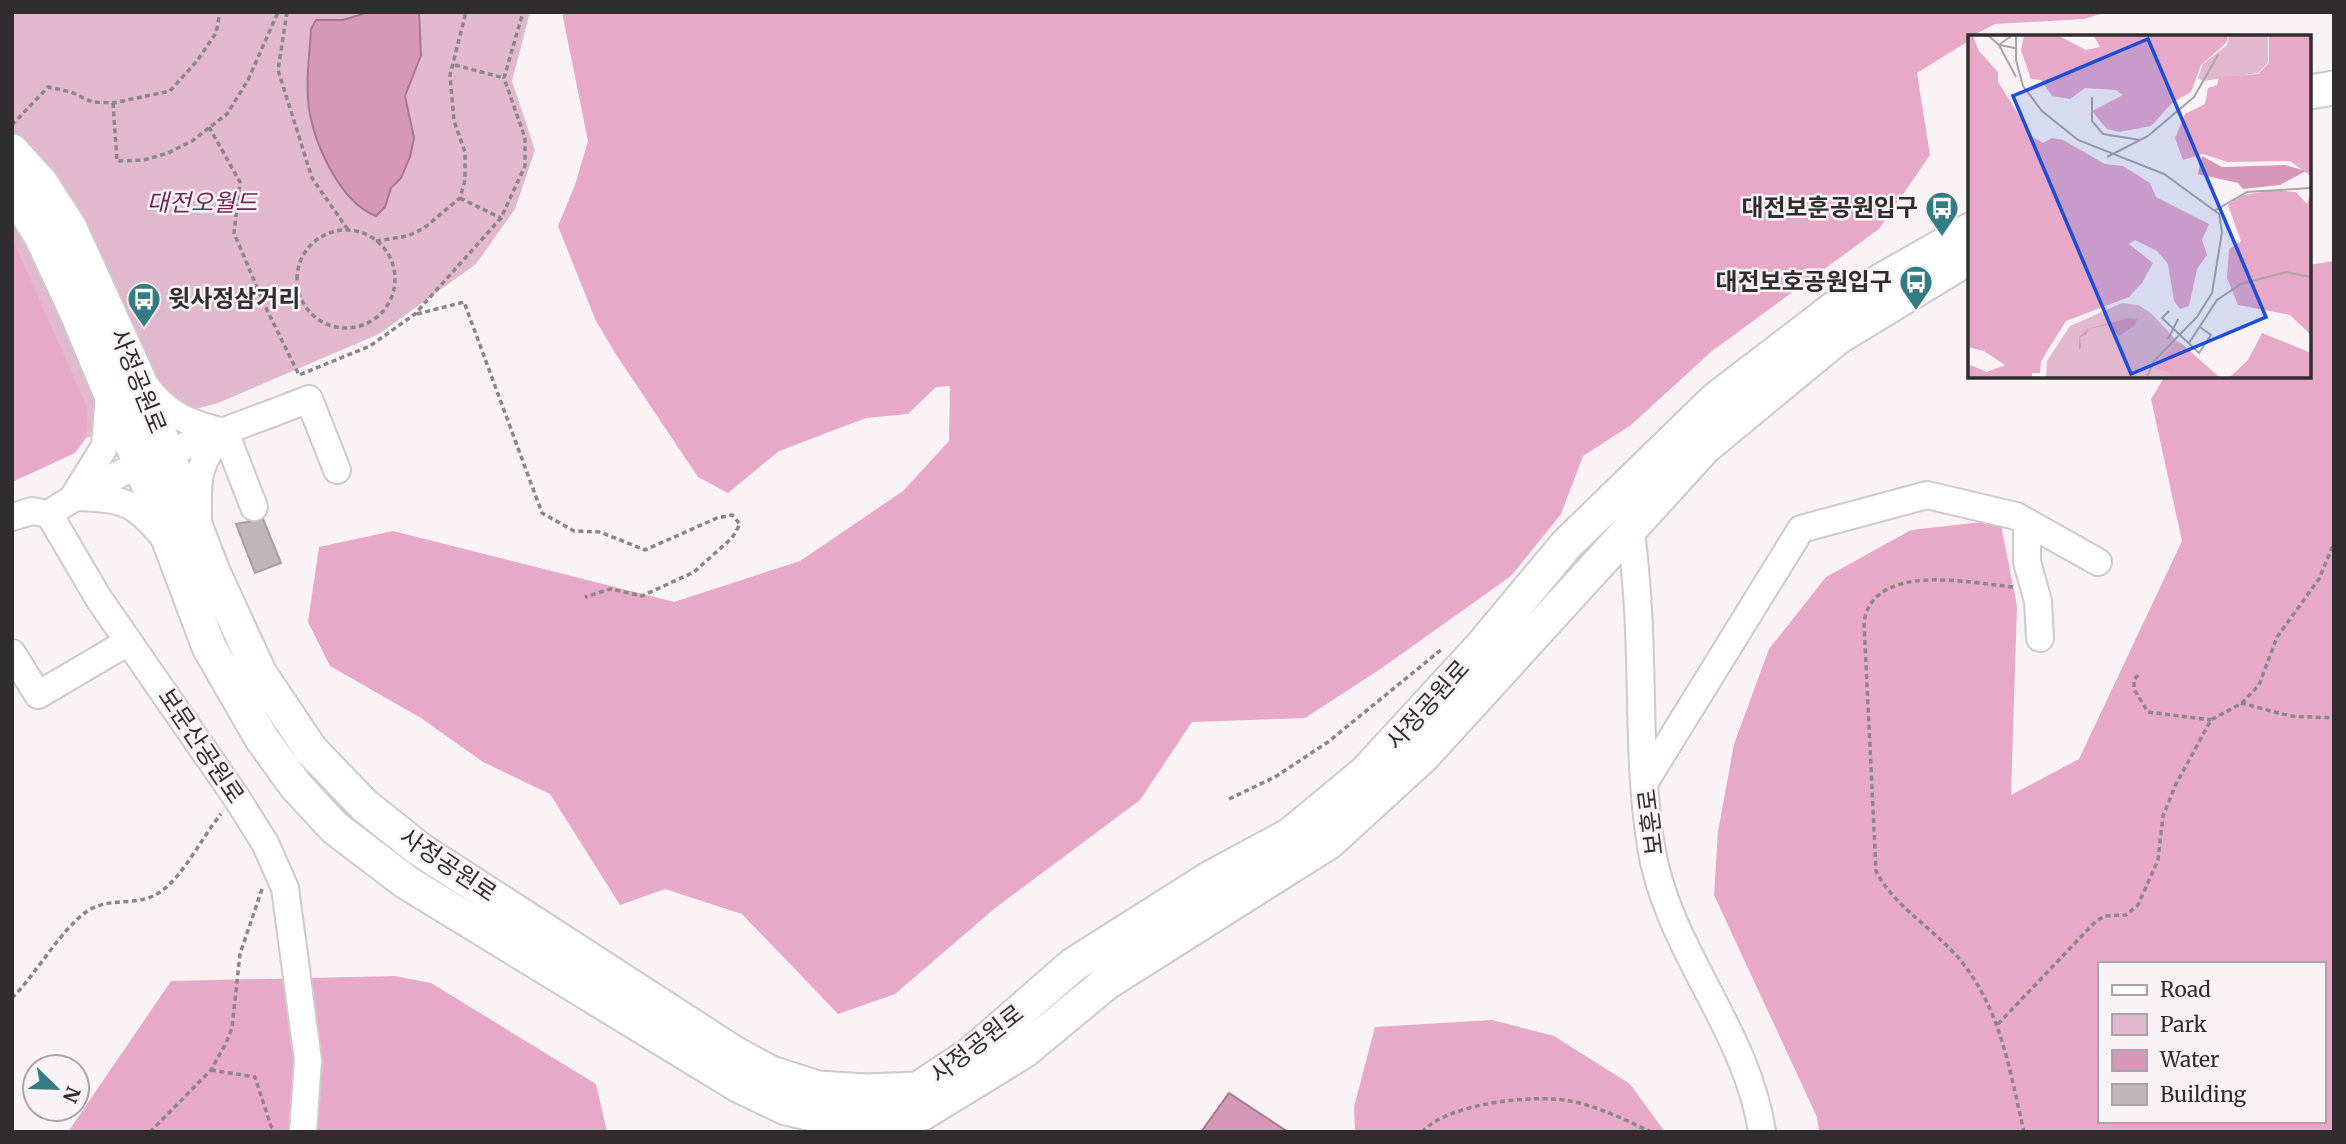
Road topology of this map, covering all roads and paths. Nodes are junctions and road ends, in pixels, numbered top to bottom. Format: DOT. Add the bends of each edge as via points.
graph roads {
  1 [pos="220,12"];
  2 [pos="278,12"];
  3 [pos="287,12"];
  4 [pos="466,12"];
  5 [pos="523,12"];
  6 [pos="455,65"];
  7 [pos="504,78"];
  8 [pos="2334,88"];
  9 [pos="2311,92"];
  10 [pos="113,103"];
  11 [pos="2334,110"];
  12 [pos="2311,114"];
  13 [pos="12,125"];
  14 [pos="209,127"];
  15 [pos="12,150"];
  16 [pos="12,190"];
  17 [pos="460,198"];
  18 [pos="502,218"];
  19 [pos="348,230"];
  20 [pos="1968,231"];
  21 [pos="376,241"];
  22 [pos="1968,258"];
  23 [pos="415,314"];
  24 [pos="123,382"];
  25 [pos="225,432"];
  26 [pos="154,461"];
  27 [pos="337,470"];
  28 [pos="1622,492"];
  29 [pos="73,496"];
  30 [pos="254,507"];
  31 [pos="49,514"];
  32 [pos="12,517"];
  33 [pos="2027,522"];
  34 [pos="1631,528"];
  35 [pos="184,539"];
  36 [pos="2334,544"];
  37 [pos="2098,562"];
  38 [pos="2035,591"];
  39 [pos="585,597"];
  40 [pos="2040,638"];
  41 [pos="128,642"];
  42 [pos="1484,643"];
  43 [pos="12,653"];
  44 [pos="2138,675"];
  45 [pos="2241,703"];
  46 [pos="2334,718"];
  47 [pos="2211,720"];
  48 [pos="1646,780"];
  49 [pos="236,797"];
  50 [pos="1229,800"];
  51 [pos="273,861"];
  52 [pos="12,998"];
  53 [pos="1998,1024"];
  54 [pos="211,1070"];
  55 [pos="922,1111"];
  56 [pos="150,1132"];
  57 [pos="276,1132"];
  58 [pos="303,1132"];
  59 [pos="1422,1132"];
  60 [pos="1651,1132"];
  61 [pos="1762,1132"];
  62 [pos="2024,1132"];
  1 -- 10 [label="path" via="216,33 170,91"];
  2 -- 14 [label="path" via="248,80 227,114"];
  3 -- 19 [label="path" via="278,70 312,178"];
  4 -- 6 [label="path"];
  5 -- 7 [label="path"];
  6 -- 7 [label="path"];
  6 -- 17 [label="path" via="450,75 454,121 465,152"];
  7 -- 18 [label="path" via="525,138 525,166"];
  8 -- 9 [label="main road"];
  10 -- 13 [label="path" via="92,102 47,87"];
  10 -- 14 [label="path" via="117,161 168,153"];
  11 -- 12 [label="main road"];
  14 -- 23 [label="path" via="240,182 234,233 299,375 370,346"];
  15 -- 24 [label="main road, 사정공원로" via="71,228"];
  16 -- 24 [label="main road, 사정공원로"];
  17 -- 18 [label="path"];
  17 -- 21 [label="path" via="425,228"];
  18 -- 23 [label="path"];
  19 -- 21 [label="path"];
  19 -- 21 [label="path" via="316,240 298,269 302,302 327,325 357,327 372,321 387,304 395,282 393,267"];
  20 -- 28 [label="main road, 사정공원로" via="1840,304 1716,399"];
  22 -- 34 [label="main road, 사정공원로" via="1837,338 1705,447"];
  23 -- 39 [label="path" via="464,302 542,513 574,531 600,532 645,550 717,518 732,515 740,524 732,538 694,572 642,596 611,589"];
  24 -- 25 [label="street" via="194,425"];
  24 -- 26 [label="main road, 사정공원로"];
  24 -- 29 [label="street" via="105,446"];
  25 -- 26 [label="street"];
  25 -- 27 [label="street" via="309,399"];
  25 -- 30 [label="street"];
  25 -- 35 [label="street" via="204,454"];
  26 -- 29 [label="street"];
  26 -- 35 [label="main road, 사정공원로"];
  28 -- 34 [label="street, 보훈로"];
  28 -- 42 [label="main road, 사정공원로" via="1566,545"];
  29 -- 31 [label="street"];
  29 -- 35 [label="street" via="115,498 138,507"];
  31 -- 32 [label="street" via="32,510"];
  31 -- 41 [label="street, 보문산공원로"];
  33 -- 37 [label="street"];
  33 -- 38 [label="street" via="2027,562"];
  33 -- 48 [label="street" via="1927,495 1801,529"];
  34 -- 48 [label="street, 보훈로"];
  34 -- 55 [label="main road, 사정공원로" via="1424,755 1329,842 1106,983 1024,1051"];
  35 -- 55 [label="main road, 사정공원로" via="260,674 311,750 364,805 419,849 771,1073"];
  36 -- 45 [label="path" via="2315,586 2277,637 2259,685"];
  38 -- 40 [label="street"];
  38 -- 53 [label="path" via="1928,580 1902,582 1876,596 1864,622 1875,871 1960,959"];
  41 -- 43 [label="street" via="38,695"];
  41 -- 49 [label="street, 보문산공원로"];
  42 -- 50 [label="path" via="1452,642 1328,742"];
  42 -- 55 [label="main road, 사정공원로" via="1366,772 1290,835 1073,965 971,1054"];
  44 -- 47 [label="path" via="2134,689 2148,712"];
  45 -- 46 [label="path" via="2290,716"];
  45 -- 47 [label="path"];
  47 -- 53 [label="path" via="2168,802 2158,860 2138,905 2126,915 2096,921"];
  48 -- 61 [label="street, 보훈로" via="1651,847 1661,885 1689,957 1738,1048 1758,1104"];
  49 -- 51 [label="street, 보문산공원로"];
  49 -- 52 [label="path" via="202,836 180,875 154,896 113,901 86,912"];
  51 -- 54 [label="path" via="240,954 232,1028"];
  51 -- 58 [label="street, 보문산공원로" via="285,888 293,933 308,1060"];
  53 -- 62 [label="path"];
  54 -- 56 [label="path"];
  54 -- 57 [label="path" via="255,1077"];
  59 -- 60 [label="path" via="1439,1118 1476,1106 1544,1100 1578,1103"];
}
